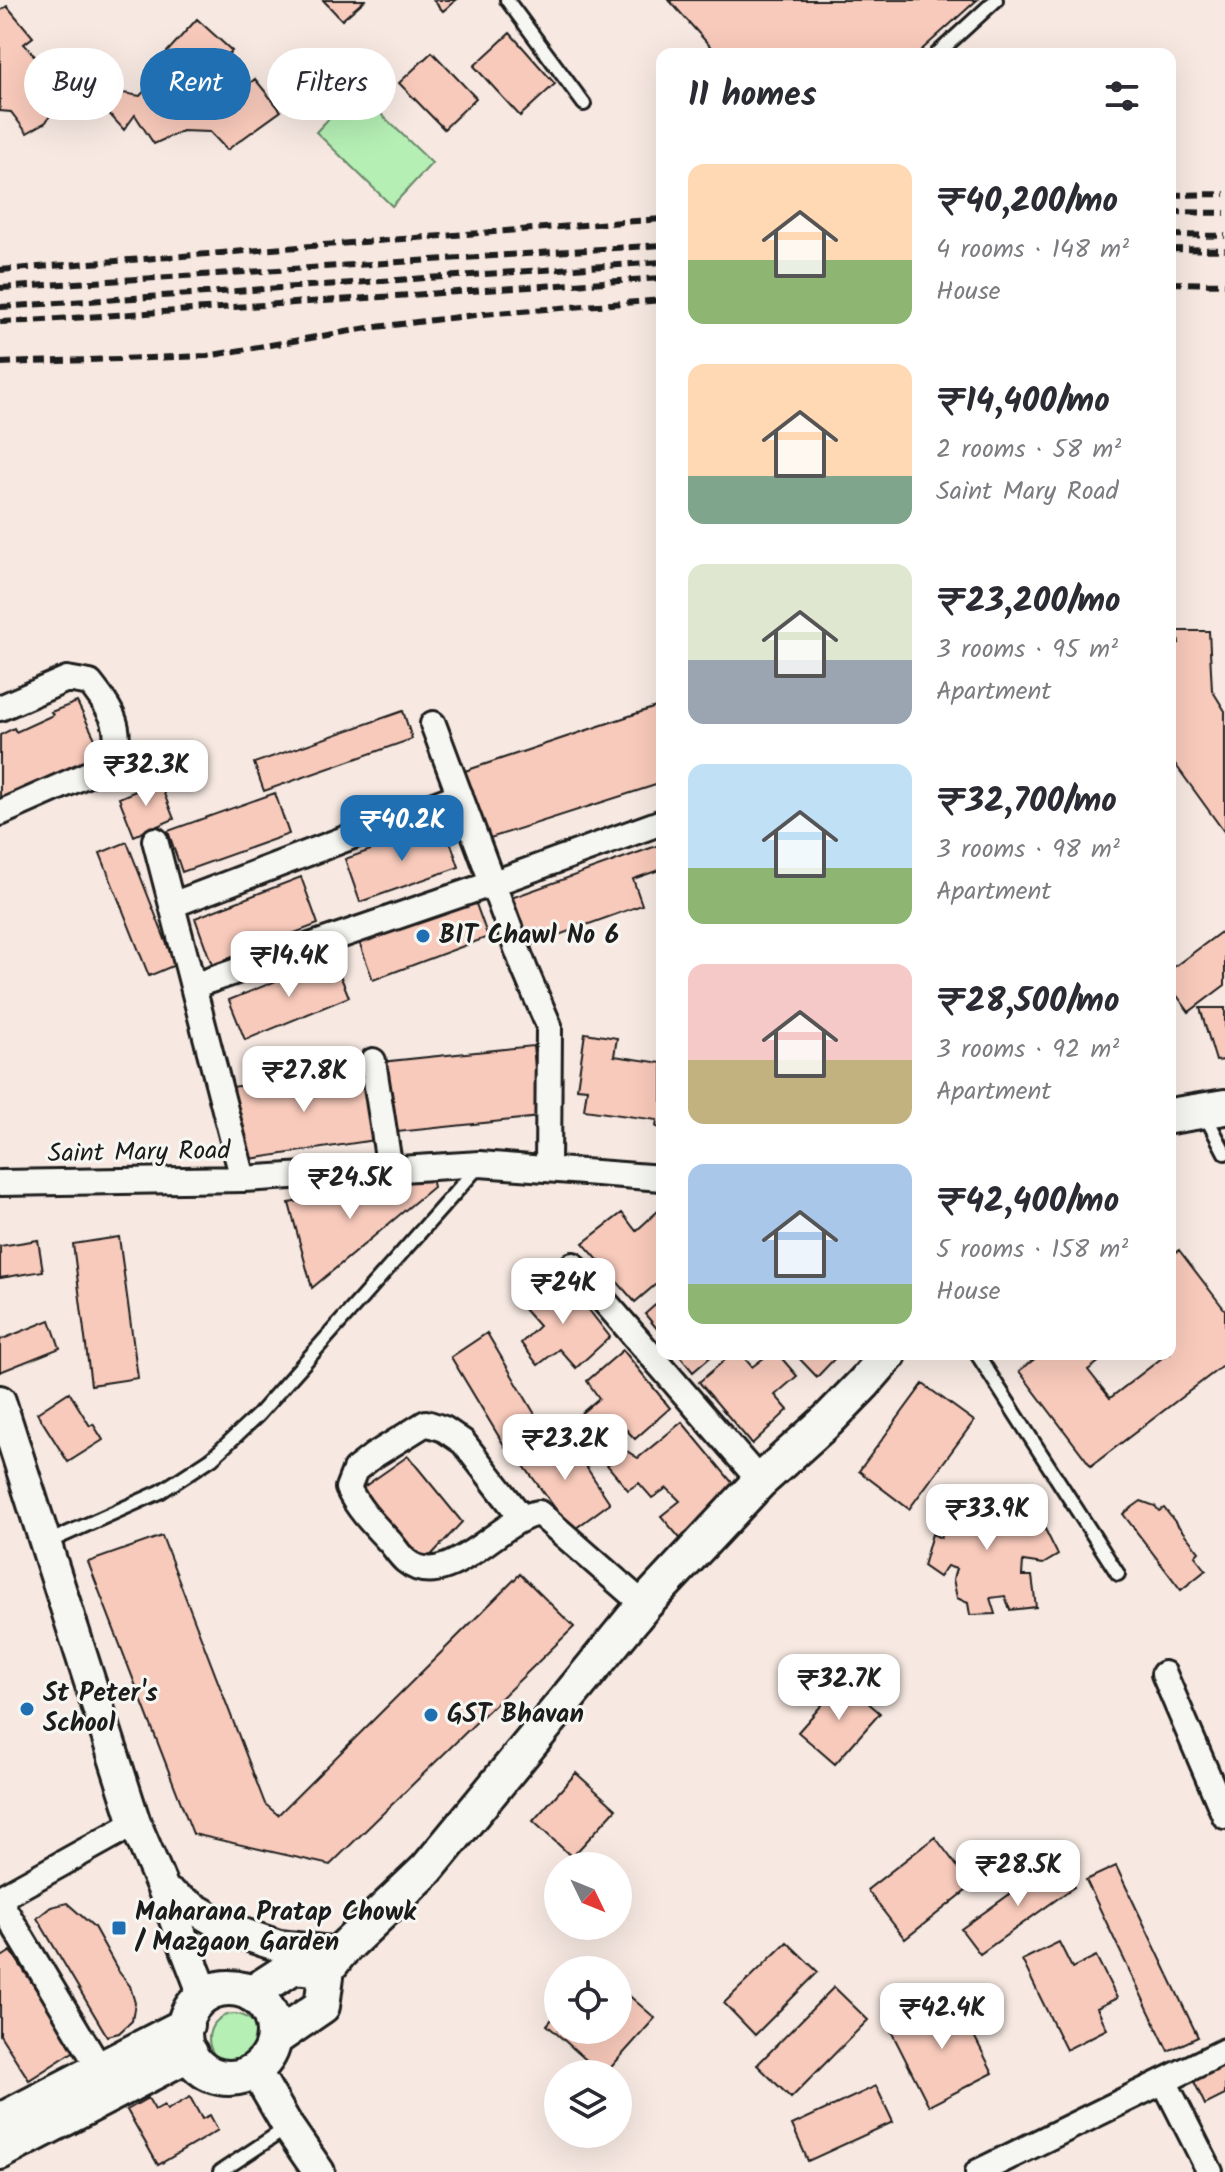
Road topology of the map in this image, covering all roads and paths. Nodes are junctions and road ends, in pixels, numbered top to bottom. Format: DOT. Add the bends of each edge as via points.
graph roads {
  1 [pos="507,0"];
  2 [pos="996,0"];
  3 [pos="944,48"];
  4 [pos="584,104"];
  5 [pos="0,708"];
  6 [pos="433,724"];
  7 [pos="460,795"];
  8 [pos="0,813"];
  9 [pos="656,824"];
  10 [pos="155,840"];
  11 [pos="494,883"];
  12 [pos="172,905"];
  13 [pos="193,986"];
  14 [pos="373,1061"];
  15 [pos="1214,1108"];
  16 [pos="1176,1115"];
  17 [pos="1225,1153"];
  18 [pos="480,1164"];
  19 [pos="548,1169"];
  20 [pos="390,1170"];
  21 [pos="656,1178"];
  22 [pos="243,1179"];
  23 [pos="0,1183"];
  24 [pos="573,1265"];
  25 [pos="884,1360"];
  26 [pos="981,1360"];
  27 [pos="0,1401"];
  28 [pos="760,1481"];
  29 [pos="522,1518"];
  30 [pos="45,1543"];
  31 [pos="1118,1574"];
  32 [pos="644,1605"];
  33 [pos="1164,1674"];
  34 [pos="1225,1816"];
  35 [pos="135,1823"];
  36 [pos="164,1891"];
  37 [pos="0,1900"];
  38 [pos="333,1961"];
  39 [pos="251,1994"];
  40 [pos="204,1995"];
  41 [pos="188,2039"];
  42 [pos="274,2039"];
  43 [pos="1225,2051"];
  44 [pos="100,2069"];
  45 [pos="255,2070"];
  46 [pos="1164,2081"];
  47 [pos="0,2121"];
  48 [pos="288,2127"];
  49 [pos="0,2152"];
  50 [pos="220,2172"];
  51 [pos="319,2172"];
  52 [pos="978,2172"];
  53 [pos="1210,2172"];
  1 -- 4 [label="lane"];
  2 -- 3 [label="lane"];
  5 -- 8 [label="street" via="67,679 90,683 108,705 119,733 111,764"];
  6 -- 7 [label="street"];
  7 -- 11 [label="street"];
  7 -- 12 [label="street"];
  9 -- 11 [label="street"];
  10 -- 12 [label="street"];
  11 -- 13 [label="street"];
  11 -- 19 [label="street" via="549,1026"];
  12 -- 13 [label="street"];
  13 -- 22 [label="street"];
  14 -- 20 [label="street"];
  15 -- 16 [label="main road"];
  15 -- 17 [label="lane"];
  18 -- 19 [label="street, Saint Mary Road"];
  18 -- 20 [label="street, Saint Mary Road"];
  18 -- 30 [label="lane" via="257,1416 212,1458 160,1492"];
  19 -- 21 [label="street, Saint Mary Road"];
  20 -- 22 [label="street, Saint Mary Road"];
  22 -- 23 [label="street, Saint Mary Road"];
  24 -- 28 [label="street"];
  25 -- 28 [label="main road"];
  26 -- 31 [label="lane"];
  27 -- 30 [label="street"];
  28 -- 32 [label="main road"];
  29 -- 29 [label="street" via="467,1557 425,1570 407,1562 348,1488 355,1470 426,1423 463,1442"];
  29 -- 32 [label="street" via="539,1513"];
  30 -- 35 [label="street"];
  32 -- 38 [label="main road" via="427,1869"];
  33 -- 34 [label="street"];
  35 -- 36 [label="street"];
  35 -- 37 [label="street"];
  36 -- 38 [label="street" via="231,1930"];
  36 -- 40 [label="street"];
  37 -- 44 [label="street"];
  38 -- 39 [label="main road" via="294,1966"];
  38 -- 42 [label="main road" via="322,2006"];
  39 -- 40 [label="main road" via="223,1988"];
  39 -- 42 [label="main road" via="264,2005"];
  40 -- 41 [label="main road" via="189,2012"];
  41 -- 44 [label="main road"];
  41 -- 45 [label="main road" via="197,2064 209,2075 239,2077"];
  41 -- 49 [label="main road"];
  42 -- 45 [label="main road"];
  43 -- 46 [label="street"];
  44 -- 47 [label="main road"];
  45 -- 48 [label="street"];
  46 -- 52 [label="street"];
  46 -- 53 [label="street"];
  48 -- 50 [label="lane"];
  48 -- 51 [label="street"];
}
